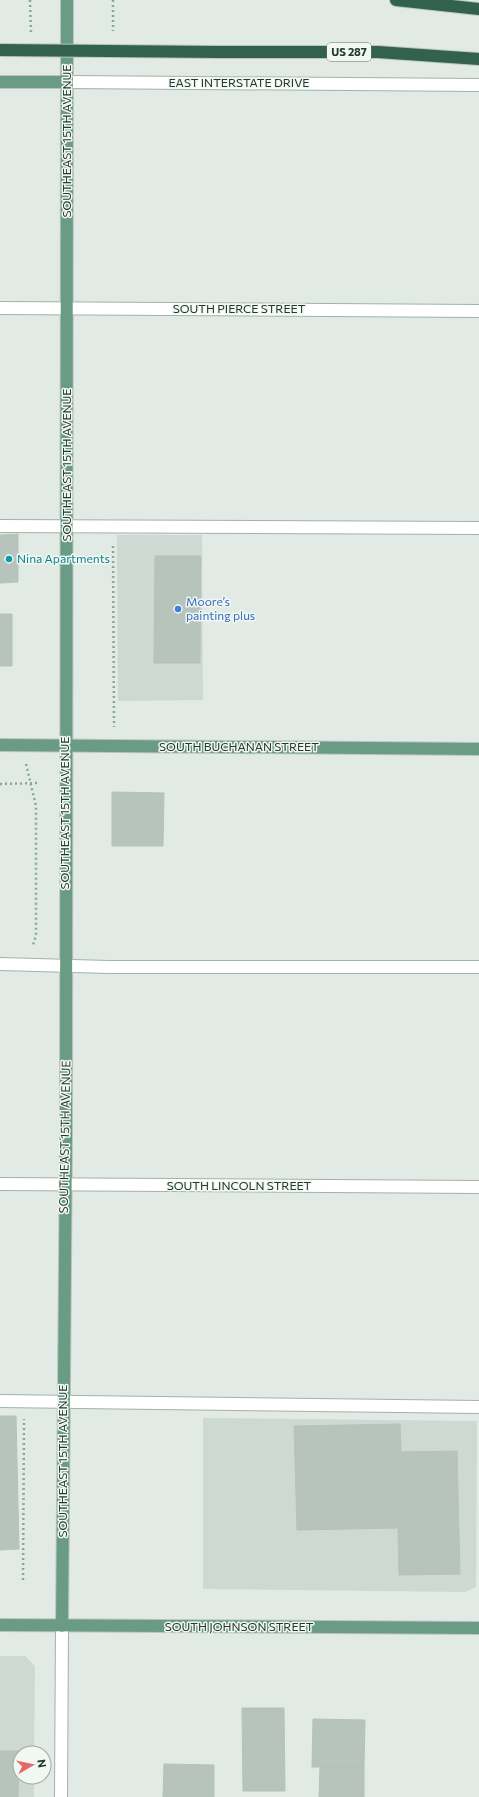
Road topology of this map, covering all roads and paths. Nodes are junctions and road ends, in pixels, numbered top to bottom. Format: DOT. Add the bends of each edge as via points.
graph roads {
  1 [pos="66,0"];
  2 [pos="396,0"];
  3 [pos="454,6"];
  4 [pos="479,9"];
  5 [pos="479,14"];
  6 [pos="0,50"];
  7 [pos="479,59"];
  8 [pos="0,82"];
  9 [pos="67,82"];
  10 [pos="479,85"];
  11 [pos="0,308"];
  12 [pos="68,308"];
  13 [pos="479,311"];
  14 [pos="66,525"];
  15 [pos="0,526"];
  16 [pos="113,526"];
  17 [pos="479,528"];
  18 [pos="114,728"];
  19 [pos="0,745"];
  20 [pos="65,745"];
  21 [pos="479,749"];
  22 [pos="26,764"];
  23 [pos="30,783"];
  24 [pos="38,783"];
  25 [pos="0,784"];
  26 [pos="0,964"];
  27 [pos="26,965"];
  28 [pos="66,966"];
  29 [pos="479,968"];
  30 [pos="0,1184"];
  31 [pos="65,1184"];
  32 [pos="479,1187"];
  33 [pos="0,1401"];
  34 [pos="24,1401"];
  35 [pos="64,1402"];
  36 [pos="479,1407"];
  37 [pos="23,1580"];
  38 [pos="0,1625"];
  39 [pos="62,1626"];
  40 [pos="479,1628"];
  41 [pos="61,1797"];
  1 -- 9 [label="main road, SOUTHEAST 15TH AVENUE"];
  2 -- 3 [label="highway"];
  3 -- 4 [label="highway"];
  3 -- 5 [label="highway"];
  6 -- 7 [label="highway, US 287, bridge" via="378,52"];
  8 -- 9 [label="main road, EAST INTERSTATE DRIVE"];
  9 -- 10 [label="street, EAST INTERSTATE DRIVE"];
  9 -- 12 [label="main road, SOUTHEAST 15TH AVENUE"];
  11 -- 12 [label="street, SOUTH PIERCE STREET"];
  12 -- 13 [label="street, SOUTH PIERCE STREET"];
  12 -- 14 [label="main road, SOUTHEAST 15TH AVENUE"];
  14 -- 15 [label="street"];
  14 -- 16 [label="street"];
  14 -- 20 [label="main road, SOUTHEAST 15TH AVENUE"];
  16 -- 17 [label="street"];
  16 -- 18 [label="path"];
  19 -- 20 [label="main road, SOUTH BUCHANAN STREET"];
  20 -- 21 [label="main road, SOUTH BUCHANAN STREET"];
  20 -- 28 [label="main road, SOUTHEAST 15TH AVENUE"];
  22 -- 23 [label="path"];
  23 -- 24 [label="path"];
  23 -- 25 [label="path"];
  23 -- 27 [label="path" via="36,806 36,935"];
  26 -- 27 [label="street"];
  27 -- 28 [label="street"];
  28 -- 29 [label="street"];
  28 -- 31 [label="main road, SOUTHEAST 15TH AVENUE"];
  30 -- 31 [label="street, SOUTH LINCOLN STREET"];
  31 -- 32 [label="street, SOUTH LINCOLN STREET"];
  31 -- 35 [label="main road, SOUTHEAST 15TH AVENUE"];
  33 -- 34 [label="street"];
  34 -- 35 [label="street"];
  34 -- 37 [label="path"];
  35 -- 36 [label="street"];
  35 -- 39 [label="main road, SOUTHEAST 15TH AVENUE"];
  38 -- 39 [label="main road, SOUTH JOHNSON STREET"];
  39 -- 40 [label="main road, SOUTH JOHNSON STREET"];
  39 -- 41 [label="street"];
}
